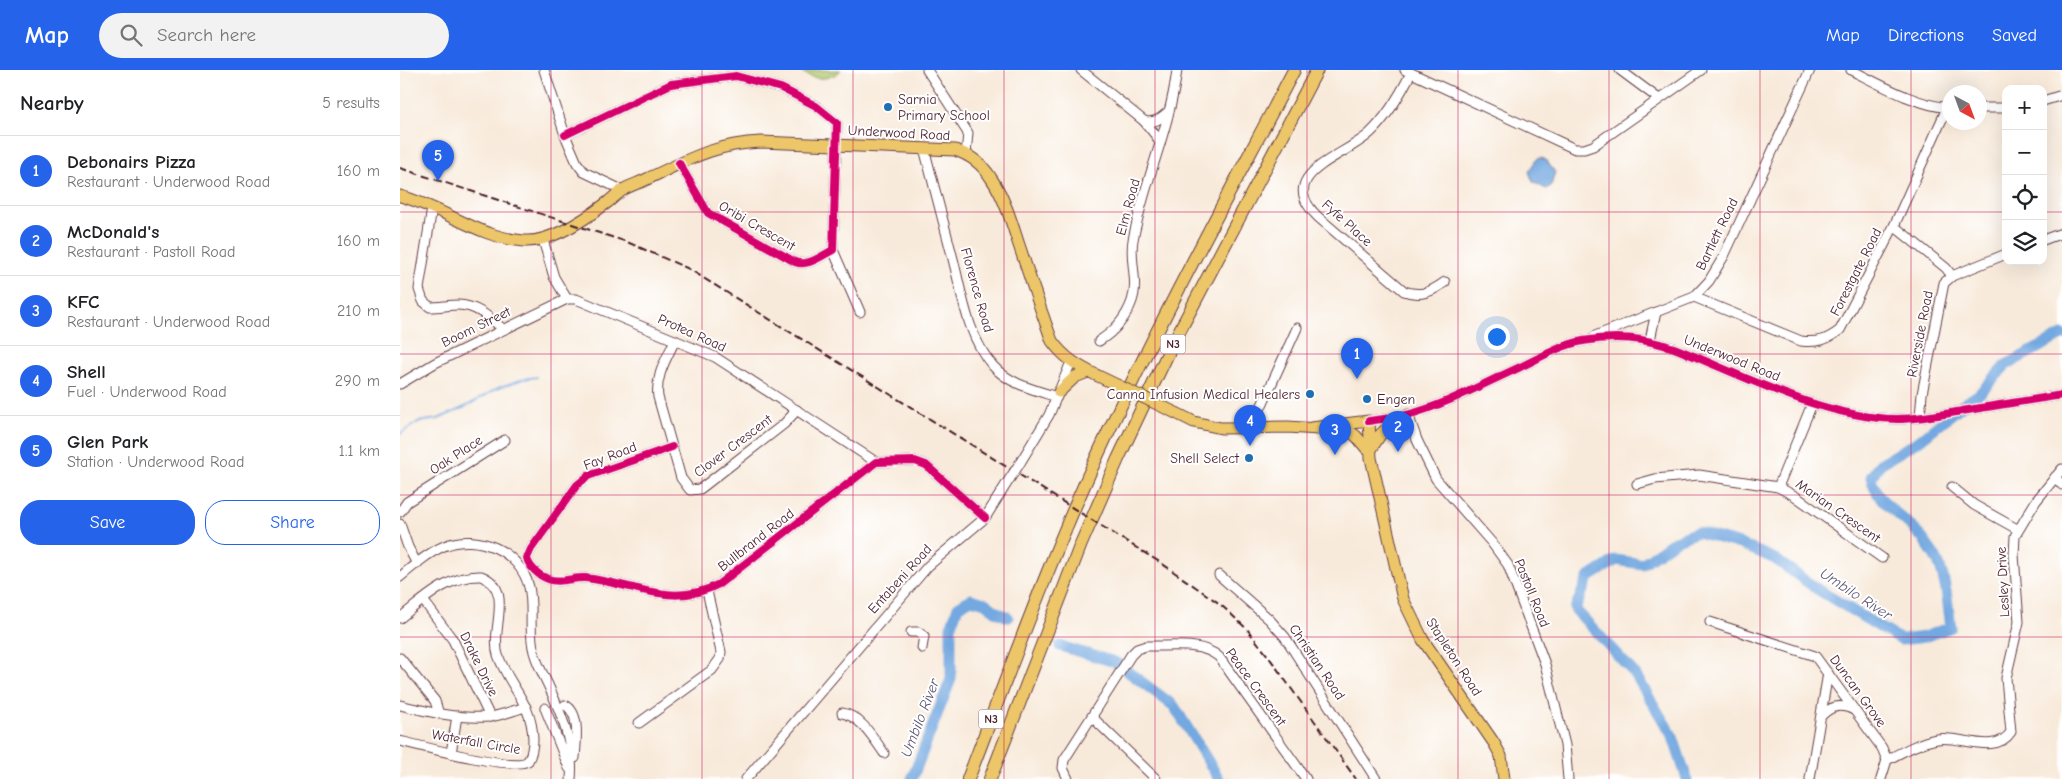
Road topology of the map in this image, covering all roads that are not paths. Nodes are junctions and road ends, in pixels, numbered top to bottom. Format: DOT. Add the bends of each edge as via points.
graph roads {
  1 [pos="544,70"];
  2 [pos="927,70"];
  3 [pos="1081,70"];
  4 [pos="1176,70"];
  5 [pos="1294,70"];
  6 [pos="1318,70"];
  7 [pos="1620,70"];
  8 [pos="1701,70"];
  9 [pos="1810,70"];
  10 [pos="1851,70"];
  11 [pos="1408,72"];
  12 [pos="736,73"];
  13 [pos="2062,95"];
  14 [pos="1659,99"];
  15 [pos="2047,101"];
  16 [pos="1942,107"];
  17 [pos="1987,108"];
  18 [pos="2002,108"];
  19 [pos="1169,111"];
  20 [pos="1144,121"];
  21 [pos="1942,121"];
  22 [pos="565,135"];
  23 [pos="1160,144"];
  24 [pos="836,145"];
  25 [pos="924,148"];
  26 [pos="966,154"];
  27 [pos="679,163"];
  28 [pos="622,190"];
  29 [pos="400,196"];
  30 [pos="432,208"];
  31 [pos="1894,226"];
  32 [pos="2062,233"];
  33 [pos="2047,239"];
  34 [pos="543,240"];
  35 [pos="833,250"];
  36 [pos="2002,256"];
  37 [pos="1952,276"];
  38 [pos="1444,282"];
  39 [pos="1694,296"];
  40 [pos="567,299"];
  41 [pos="860,312"];
  42 [pos="1656,312"];
  43 [pos="1297,328"];
  44 [pos="503,329"];
  45 [pos="675,340"];
  46 [pos="1650,340"];
  47 [pos="1099,341"];
  48 [pos="1582,341"];
  49 [pos="1071,362"];
  50 [pos="1092,374"];
  51 [pos="400,384"];
  52 [pos="1058,395"];
  53 [pos="2062,395"];
  54 [pos="1812,404"];
  55 [pos="797,410"];
  56 [pos="1406,415"];
  57 [pos="1920,417"];
  58 [pos="1393,422"];
  59 [pos="1365,424"];
  60 [pos="1252,427"];
  61 [pos="1311,428"];
  62 [pos="1346,429"];
  63 [pos="505,440"];
  64 [pos="672,447"];
  65 [pos="1370,453"];
  66 [pos="876,462"];
  67 [pos="2062,469"];
  68 [pos="2055,477"];
  69 [pos="1637,484"];
  70 [pos="2062,485"];
  71 [pos="1778,487"];
  72 [pos="1952,487"];
  73 [pos="400,512"];
  74 [pos="985,518"];
  75 [pos="400,524"];
  76 [pos="2017,529"];
  77 [pos="531,549"];
  78 [pos="1882,558"];
  79 [pos="417,564"];
  80 [pos="1219,575"];
  81 [pos="400,577"];
  82 [pos="707,591"];
  83 [pos="423,600"];
  84 [pos="400,618"];
  85 [pos="1710,622"];
  86 [pos="911,632"];
  87 [pos="922,648"];
  88 [pos="400,658"];
  89 [pos="1828,673"];
  90 [pos="400,705"];
  91 [pos="565,705"];
  92 [pos="528,710"];
  93 [pos="1857,712"];
  94 [pos="842,713"];
  95 [pos="439,714"];
  96 [pos="457,716"];
  97 [pos="1822,716"];
  98 [pos="490,717"];
  99 [pos="1092,717"];
  100 [pos="639,724"];
  101 [pos="400,741"];
  102 [pos="451,753"];
  103 [pos="884,753"];
  104 [pos="1886,760"];
  105 [pos="572,776"];
  106 [pos="746,779"];
  107 [pos="968,779"];
  108 [pos="990,779"];
  109 [pos="1068,779"];
  110 [pos="1156,779"];
  111 [pos="1306,779"];
  112 [pos="1376,779"];
  113 [pos="1504,779"];
  114 [pos="1568,779"];
  115 [pos="1810,779"];
  116 [pos="1881,779"];
  1 -- 22 [label="street"];
  2 -- 26 [label="street" via="968,133"];
  3 -- 20 [label="street"];
  4 -- 19 [label="street, Elm Road"];
  5 -- 107 [label="highway, N3" via="1152,339 1101,448 1029,619"];
  6 -- 108 [label="highway, N3" via="1170,349 1118,459 1081,544"];
  7 -- 14 [label="street"];
  8 -- 14 [label="street"];
  9 -- 39 [label="street, Bartlett Road" via="1724,256 1709,282"];
  10 -- 16 [label="street" via="1920,102"];
  11 -- 14 [label="street" via="1575,149 1593,146"];
  11 -- 38 [label="street, Fyfe Place" via="1382,120 1356,145 1312,171 1303,186 1302,196 1318,217 1404,291 1426,293"];
  12 -- 22 [label="street" via="671,84"];
  12 -- 24 [label="street" via="781,88 816,106 837,123"];
  13 -- 15 [label="street"];
  17 -- 18 [label="street"];
  19 -- 20 [label="street" via="1157,120"];
  19 -- 23 [label="street, Elm Road"];
  20 -- 23 [label="street"];
  21 -- 31 [label="street, Forestgate Road"];
  22 -- 28 [label="street" via="584,172"];
  23 -- 47 [label="street, Elm Road" via="1132,242 1133,300 1124,319"];
  24 -- 25 [label="main road, Underwood Road"];
  24 -- 27 [label="main road, Underwood Road" via="746,143 714,149"];
  24 -- 35 [label="street"];
  25 -- 26 [label="main road, Underwood Road"];
  25 -- 52 [label="street, Florence Road" via="979,344 1002,375 1022,385"];
  26 -- 49 [label="main road, Underwood Road" via="984,169 997,187 1052,341"];
  27 -- 28 [label="main road, Underwood Road"];
  27 -- 35 [label="street, Oribi Crescent" via="708,213 786,258 805,264"];
  28 -- 34 [label="main road, Underwood Road" via="595,211"];
  29 -- 30 [label="main road, Underwood Road"];
  30 -- 34 [label="main road, Underwood Road" via="494,235 524,241"];
  30 -- 44 [label="street" via="419,289 423,301 430,306 471,307"];
  31 -- 37 [label="street"];
  31 -- 39 [label="street, Forestgate Road" via="1846,322 1829,338 1815,343 1801,341"];
  32 -- 33 [label="street"];
  34 -- 40 [label="street" via="554,277"];
  35 -- 41 [label="street"];
  36 -- 37 [label="street"];
  37 -- 57 [label="street, Riverside Road" via="1942,287"];
  39 -- 42 [label="street, Bartlett Road"];
  40 -- 44 [label="street, Boom Street"];
  40 -- 45 [label="street, Protea Road" via="581,300"];
  42 -- 46 [label="street"];
  42 -- 48 [label="street, Bartlett Road"];
  43 -- 60 [label="street"];
  44 -- 51 [label="street, Boom Street"];
  45 -- 55 [label="street, Protea Road" via="716,357"];
  45 -- 64 [label="street, Clover Crescent" via="657,387"];
  46 -- 48 [label="street, Underwood Road" via="1630,337"];
  46 -- 54 [label="street, Underwood Road"];
  48 -- 56 [label="street, Underwood Road"];
  49 -- 50 [label="main road, Underwood Road"];
  49 -- 52 [label="street, Entabeni Road"];
  50 -- 52 [label="main road" via="1075,377"];
  50 -- 60 [label="main road, Underwood Road, bridge" via="1210,427"];
  52 -- 74 [label="street, Entabeni Road, bridge" via="1042,427"];
  53 -- 57 [label="street, Underwood Road"];
  54 -- 57 [label="street, Underwood Road" via="1878,418"];
  54 -- 71 [label="street, Marian Crescent"];
  55 -- 64 [label="street, Clover Crescent" via="784,424 700,490 690,490 683,482"];
  55 -- 66 [label="street, Protea Road"];
  56 -- 58 [label="street, Underwood Road"];
  56 -- 59 [label="street, Underwood Road"];
  56 -- 114 [label="street, Pastoll Road" via="1432,473 1508,565 1545,664 1565,745"];
  58 -- 59 [label="street, Underwood Road"];
  58 -- 65 [label="main road" via="1380,435"];
  59 -- 61 [label="main road, Underwood Road"];
  59 -- 62 [label="main road, Underwood Road"];
  59 -- 65 [label="main road, Stapleton Road"];
  60 -- 61 [label="main road, Underwood Road"];
  61 -- 62 [label="main road, Underwood Road"];
  62 -- 65 [label="main road"];
  63 -- 73 [label="street, Oak Place" via="407,502"];
  64 -- 77 [label="street, Fay Road" via="596,471 582,480"];
  65 -- 113 [label="main road, Stapleton Road" via="1403,599 1423,640 1494,743 1501,756"];
  66 -- 74 [label="street" via="915,461 926,465"];
  66 -- 82 [label="street, Bullbrand Road"];
  67 -- 68 [label="street, Lesley Drive"];
  68 -- 70 [label="street"];
  68 -- 76 [label="street, Lesley Drive"];
  69 -- 71 [label="street, Marian Crescent" via="1700,475"];
  71 -- 78 [label="street, Marian Crescent"];
  72 -- 76 [label="street" via="1974,505"];
  74 -- 106 [label="street, Entabeni Road" via="928,566"];
  75 -- 79 [label="street"];
  76 -- 104 [label="street, Lesley Drive" via="2014,548 2019,622 2006,678 2011,732 2000,743 1948,738 1934,740"];
  77 -- 82 [label="street, Bullbrand Road" via="527,558 531,566 551,580 585,578 661,595"];
  79 -- 81 [label="street"];
  79 -- 105 [label="street" via="442,547 466,541 492,545 518,565 529,587 534,653 566,729"];
  80 -- 112 [label="street, Christian Road" via="1285,637"];
  82 -- 100 [label="street" via="720,643 720,659 712,670"];
  83 -- 84 [label="street, Waterfall Circle"];
  83 -- 92 [label="street, Waterfall Circle" via="461,578 481,576 493,583 500,600 496,638 498,654"];
  83 -- 98 [label="street, Drake Drive" via="453,640"];
  85 -- 89 [label="street, Duncan Grove" via="1810,653"];
  86 -- 87 [label="street" via="924,636"];
  88 -- 95 [label="street" via="435,701"];
  89 -- 93 [label="street, Duncan Grove"];
  89 -- 97 [label="street"];
  90 -- 95 [label="street"];
  91 -- 105 [label="street" via="573,713 575,723"];
  92 -- 98 [label="street"];
  92 -- 102 [label="street, Waterfall Circle" via="533,746 525,764"];
  92 -- 105 [label="street" via="548,708"];
  93 -- 97 [label="street" via="1838,706"];
  93 -- 104 [label="street, Duncan Grove" via="1882,748"];
  94 -- 103 [label="street" via="859,722"];
  95 -- 96 [label="street"];
  96 -- 98 [label="street"];
  96 -- 102 [label="street"];
  97 -- 115 [label="street"];
  99 -- 109 [label="street, Peace Crescent" via="1064,760 1064,775"];
  99 -- 110 [label="street"];
  99 -- 111 [label="street, Peace Crescent" via="1137,649 1146,646 1202,648 1220,657"];
  101 -- 102 [label="street, Waterfall Circle"];
  104 -- 116 [label="street"];
}
